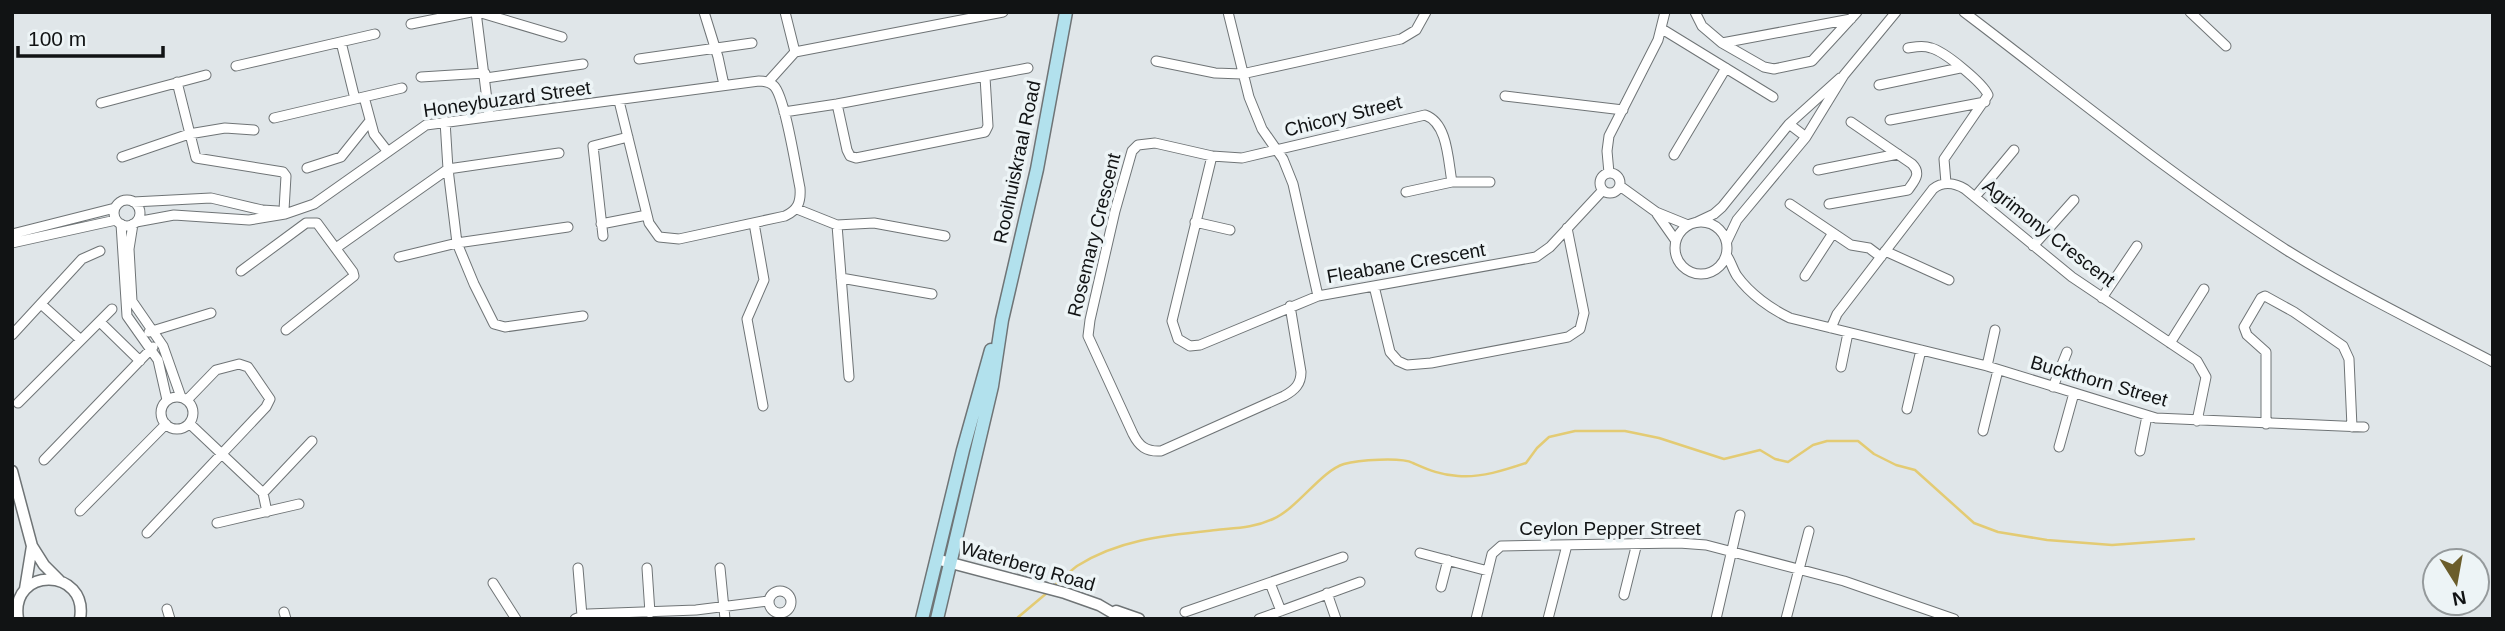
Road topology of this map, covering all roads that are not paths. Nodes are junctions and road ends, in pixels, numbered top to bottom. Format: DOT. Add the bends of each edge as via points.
graph roads {
  1 [pos="475,12"];
  2 [pos="704,12"];
  3 [pos="785,12"];
  4 [pos="1003,12"];
  5 [pos="1066,12"];
  6 [pos="1228,12"];
  7 [pos="1426,12"];
  8 [pos="1665,12"];
  9 [pos="1695,12"];
  10 [pos="1896,12"];
  11 [pos="1964,12"];
  12 [pos="2190,12"];
  13 [pos="1854,16"];
  14 [pos="411,24"];
  15 [pos="1662,29"];
  16 [pos="375,34"];
  17 [pos="562,37"];
  18 [pos="341,42"];
  19 [pos="752,43"];
  20 [pos="1721,43"];
  21 [pos="2226,46"];
  22 [pos="1908,48"];
  23 [pos="716,49"];
  24 [pos="794,52"];
  25 [pos="639,59"];
  26 [pos="1156,61"];
  27 [pos="583,64"];
  28 [pos="236,66"];
  29 [pos="1028,68"];
  30 [pos="1726,68"];
  31 [pos="1960,68"];
  32 [pos="1242,74"];
  33 [pos="206,75"];
  34 [pos="485,75"];
  35 [pos="1844,75"];
  36 [pos="421,77"];
  37 [pos="985,77"];
  38 [pos="177,82"];
  39 [pos="768,82"];
  40 [pos="724,85"];
  41 [pos="1878,85"];
  42 [pos="402,88"];
  43 [pos="1505,96"];
  44 [pos="1773,97"];
  45 [pos="360,98"];
  46 [pos="619,101"];
  47 [pos="1985,102"];
  48 [pos="100,103"];
  49 [pos="837,104"];
  50 [pos="1623,110"];
  51 [pos="784,112"];
  52 [pos="489,116"];
  53 [pos="274,118"];
  54 [pos="1891,120"];
  55 [pos="445,121"];
  56 [pos="369,122"];
  57 [pos="1851,122"];
  58 [pos="1789,124"];
  59 [pos="254,130"];
  60 [pos="190,134"];
  61 [pos="628,137"];
  62 [pos="1806,137"];
  63 [pos="1138,145"];
  64 [pos="2014,150"];
  65 [pos="1277,151"];
  66 [pos="388,152"];
  67 [pos="559,153"];
  68 [pos="1898,154"];
  69 [pos="1674,155"];
  70 [pos="1212,156"];
  71 [pos="122,157"];
  72 [pos="307,168"];
  73 [pos="448,169"];
  74 [pos="1818,170"];
  75 [pos="1609,173"];
  76 [pos="1452,182"];
  77 [pos="1490,183"];
  78 [pos="1946,183"];
  79 [pos="1620,186"];
  80 [pos="335,188"];
  81 [pos="1603,190"];
  82 [pos="1908,190"];
  83 [pos="1406,192"];
  84 [pos="1975,197"];
  85 [pos="2074,200"];
  86 [pos="1923,201"];
  87 [pos="133,202"];
  88 [pos="1790,204"];
  89 [pos="1829,204"];
  90 [pos="115,208"];
  91 [pos="797,209"];
  92 [pos="284,210"];
  93 [pos="1656,212"];
  94 [pos="647,215"];
  95 [pos="119,222"];
  96 [pos="1195,222"];
  97 [pos="134,223"];
  98 [pos="754,223"];
  99 [pos="601,224"];
  100 [pos="1693,224"];
  101 [pos="837,225"];
  102 [pos="568,227"];
  103 [pos="1567,228"];
  104 [pos="1230,230"];
  105 [pos="1833,233"];
  106 [pos="12,234"];
  107 [pos="603,236"];
  108 [pos="945,236"];
  109 [pos="1676,241"];
  110 [pos="1727,241"];
  111 [pos="12,243"];
  112 [pos="457,243"];
  113 [pos="2137,246"];
  114 [pos="2034,247"];
  115 [pos="337,248"];
  116 [pos="100,251"];
  117 [pos="1883,254"];
  118 [pos="1727,256"];
  119 [pos="399,257"];
  120 [pos="241,271"];
  121 [pos="1713,272"];
  122 [pos="127,273"];
  123 [pos="1805,276"];
  124 [pos="841,278"];
  125 [pos="1949,280"];
  126 [pos="1374,286"];
  127 [pos="1746,286"];
  128 [pos="2204,289"];
  129 [pos="932,294"];
  130 [pos="1318,296"];
  131 [pos="2102,298"];
  132 [pos="41,304"];
  133 [pos="1290,306"];
  134 [pos="112,309"];
  135 [pos="211,313"];
  136 [pos="583,316"];
  137 [pos="1002,320"];
  138 [pos="100,322"];
  139 [pos="1831,328"];
  140 [pos="152,330"];
  141 [pos="286,330"];
  142 [pos="1995,330"];
  143 [pos="1848,333"];
  144 [pos="12,335"];
  145 [pos="142,337"];
  146 [pos="81,340"];
  147 [pos="160,341"];
  148 [pos="2170,343"];
  149 [pos="152,349"];
  150 [pos="1921,350"];
  151 [pos="2067,352"];
  152 [pos="140,361"];
  153 [pos="2493,362"];
  154 [pos="1987,366"];
  155 [pos="1841,367"];
  156 [pos="1998,370"];
  157 [pos="849,377"];
  158 [pos="2053,387"];
  159 [pos="2074,393"];
  160 [pos="184,398"];
  161 [pos="167,400"];
  162 [pos="18,403"];
  163 [pos="764,406"];
  164 [pos="1907,409"];
  165 [pos="2147,416"];
  166 [pos="2197,421"];
  167 [pos="166,424"];
  168 [pos="190,424"];
  169 [pos="2266,424"];
  170 [pos="2352,427"];
  171 [pos="2364,427"];
  172 [pos="1983,430"];
  173 [pos="312,441"];
  174 [pos="2059,447"];
  175 [pos="2140,452"];
  176 [pos="220,453"];
  177 [pos="44,460"];
  178 [pos="12,471"];
  179 [pos="263,493"];
  180 [pos="299,504"];
  181 [pos="80,511"];
  182 [pos="267,512"];
  183 [pos="1740,515"];
  184 [pos="217,523"];
  185 [pos="1809,531"];
  186 [pos="147,533"];
  187 [pos="1637,543"];
  188 [pos="1567,545"];
  189 [pos="32,546"];
  190 [pos="1731,551"];
  191 [pos="1420,553"];
  192 [pos="1343,557"];
  193 [pos="936,559"];
  194 [pos="1448,560"];
  195 [pos="951,563"];
  196 [pos="578,568"];
  197 [pos="647,568"];
  198 [pos="720,568"];
  199 [pos="1799,569"];
  200 [pos="1488,571"];
  201 [pos="59,580"];
  202 [pos="1360,582"];
  203 [pos="493,583"];
  204 [pos="1270,583"];
  205 [pos="1441,587"];
  206 [pos="1327,593"];
  207 [pos="1624,594"];
  208 [pos="19,598"];
  209 [pos="768,601"];
  210 [pos="723,608"];
  211 [pos="1110,610"];
  212 [pos="1280,611"];
  213 [pos="1185,612"];
  214 [pos="653,615"];
  215 [pos="1928,615"];
  216 [pos="578,617"];
  217 [pos="18,619"];
  218 [pos="80,619"];
  219 [pos="516,619"];
  220 [pos="724,619"];
  221 [pos="922,619"];
  222 [pos="937,619"];
  223 [pos="1123,619"];
  224 [pos="1139,619"];
  225 [pos="1259,619"];
  226 [pos="1336,619"];
  227 [pos="1476,619"];
  228 [pos="1548,619"];
  229 [pos="1716,619"];
  230 [pos="1786,619"];
  231 [pos="1954,619"];
  1 -- 14 [label="street"];
  1 -- 17 [label="street"];
  1 -- 34 [label="street"];
  2 -- 23 [label="street"];
  3 -- 24 [label="street"];
  4 -- 24 [label="street"];
  5 -- 137 [label="main road, Rooihuiskraal Road" via="1037,169"];
  6 -- 32 [label="street, Fleabane Crescent"];
  7 -- 32 [label="street" via="1416,30 1401,39"];
  8 -- 15 [label="street"];
  9 -- 20 [label="street" via="1702,26"];
  10 -- 35 [label="street"];
  11 -- 153 [label="street" via="2134,142 2285,249"];
  12 -- 21 [label="street"];
  13 -- 20 [label="street"];
  13 -- 20 [label="street" via="1812,61 1796,65 1768,69"];
  15 -- 30 [label="street"];
  15 -- 50 [label="street"];
  16 -- 18 [label="street"];
  18 -- 28 [label="street"];
  18 -- 45 [label="street"];
  19 -- 23 [label="street"];
  22 -- 31 [label="street" via="1931,48"];
  23 -- 25 [label="street"];
  23 -- 40 [label="street"];
  24 -- 39 [label="street"];
  26 -- 32 [label="street"];
  27 -- 34 [label="street"];
  29 -- 37 [label="street"];
  30 -- 44 [label="street"];
  30 -- 69 [label="street"];
  31 -- 41 [label="street"];
  31 -- 47 [label="street" via="1986,89"];
  32 -- 65 [label="street, Fleabane Crescent" via="1262,129"];
  33 -- 38 [label="street"];
  34 -- 36 [label="street"];
  34 -- 52 [label="street"];
  35 -- 58 [label="street"];
  35 -- 62 [label="street"];
  37 -- 49 [label="street"];
  37 -- 49 [label="street" via="985,132 856,158 847,150"];
  38 -- 48 [label="street"];
  38 -- 60 [label="street"];
  39 -- 40 [label="street, Honeybuzard Street"];
  39 -- 51 [label="street" via="779,92"];
  40 -- 46 [label="street, Honeybuzard Street"];
  42 -- 45 [label="street"];
  43 -- 50 [label="street"];
  45 -- 53 [label="street"];
  45 -- 56 [label="street"];
  46 -- 52 [label="street, Honeybuzard Street"];
  46 -- 61 [label="street, Honeybuzard Street"];
  47 -- 54 [label="street"];
  47 -- 78 [label="street" via="1944,159"];
  49 -- 51 [label="street"];
  50 -- 75 [label="street" via="1608,142"];
  51 -- 91 [label="street" via="800,188"];
  52 -- 55 [label="street, Honeybuzard Street"];
  55 -- 66 [label="street, Honeybuzard Street" via="417,129"];
  55 -- 73 [label="street"];
  56 -- 66 [label="street"];
  56 -- 72 [label="street" via="341,157"];
  57 -- 68 [label="street"];
  58 -- 62 [label="street"];
  58 -- 100 [label="street" via="1722,207"];
  59 -- 60 [label="street" via="225,128"];
  60 -- 71 [label="street"];
  60 -- 92 [label="street" via="198,159 283,172"];
  61 -- 94 [label="street, Honeybuzard Street"];
  61 -- 99 [label="street" via="593,146"];
  62 -- 110 [label="street" via="1737,220"];
  63 -- 70 [label="street, Chicory Street" via="1155,143"];
  63 -- 133 [label="street, Rosemary Crescent" via="1128,159 1088,332 1137,442 1147,450 1161,451 1294,390 1301,372"];
  64 -- 84 [label="street"];
  65 -- 70 [label="street, Chicory Street" via="1242,158"];
  65 -- 76 [label="street, Chicory Street" via="1425,115 1439,125"];
  65 -- 130 [label="street, Fleabane Crescent" via="1293,184"];
  66 -- 80 [label="street, Honeybuzard Street"];
  67 -- 73 [label="street"];
  68 -- 74 [label="street"];
  68 -- 82 [label="street" via="1917,170"];
  70 -- 96 [label="street"];
  73 -- 112 [label="street"];
  73 -- 115 [label="street"];
  75 -- 79 [label="street" via="1618,176"];
  75 -- 81 [label="street" via="1600,182"];
  76 -- 77 [label="street"];
  76 -- 83 [label="street"];
  78 -- 84 [label="street, Agrimony Crescent"];
  78 -- 86 [label="street" via="1936,186"];
  79 -- 81 [label="street" via="1612,193"];
  79 -- 93 [label="street"];
  80 -- 92 [label="street, Honeybuzard Street"];
  80 -- 97 [label="street, Honeybuzard Street" via="300,210 249,220 174,215"];
  81 -- 103 [label="street, Fleabane Crescent"];
  82 -- 86 [label="street"];
  82 -- 89 [label="street"];
  84 -- 114 [label="street, Agrimony Crescent"];
  85 -- 114 [label="street"];
  86 -- 117 [label="street"];
  87 -- 90 [label="street" via="121,202"];
  87 -- 92 [label="street, Honeybuzard Street" via="211,198 262,210"];
  87 -- 97 [label="street" via="140,212"];
  88 -- 105 [label="street"];
  90 -- 95 [label="street"];
  90 -- 106 [label="street"];
  91 -- 98 [label="street, Honeybuzard Street"];
  91 -- 101 [label="street"];
  93 -- 100 [label="street"];
  93 -- 109 [label="street"];
  94 -- 98 [label="street, Honeybuzard Street" via="655,234 672,240"];
  94 -- 99 [label="street"];
  95 -- 97 [label="street"];
  95 -- 111 [label="street"];
  95 -- 122 [label="street"];
  96 -- 104 [label="street"];
  96 -- 133 [label="street" via="1172,321 1181,341 1200,345"];
  97 -- 122 [label="street"];
  98 -- 163 [label="street" via="764,280 747,319"];
  99 -- 107 [label="street"];
  100 -- 109 [label="street" via="1680,232"];
  100 -- 110 [label="street" via="1712,224"];
  101 -- 108 [label="street" via="874,223"];
  101 -- 124 [label="street"];
  102 -- 112 [label="street"];
  103 -- 126 [label="street, Fleabane Crescent" via="1545,251 1530,259"];
  103 -- 126 [label="street" via="1584,313 1580,329 1568,337 1408,365 1390,352"];
  105 -- 117 [label="street" via="1853,246"];
  105 -- 123 [label="street"];
  109 -- 121 [label="street" via="1681,266 1696,274"];
  110 -- 118 [label="street"];
  112 -- 119 [label="street"];
  112 -- 136 [label="street" via="498,327"];
  113 -- 131 [label="street"];
  114 -- 131 [label="street, Agrimony Crescent"];
  115 -- 120 [label="street" via="317,223 310,222"];
  115 -- 141 [label="street" via="353,272 352,279"];
  116 -- 132 [label="street" via="82,259"];
  117 -- 125 [label="street"];
  117 -- 139 [label="street"];
  118 -- 121 [label="street"];
  118 -- 127 [label="street"];
  121 -- 127 [label="street"];
  122 -- 140 [label="street" via="132,301"];
  122 -- 145 [label="street" via="127,316"];
  124 -- 129 [label="street"];
  124 -- 157 [label="street"];
  126 -- 130 [label="street, Fleabane Crescent"];
  127 -- 139 [label="street, Buckthorn Street" via="1787,317"];
  128 -- 148 [label="street"];
  130 -- 133 [label="street"];
  131 -- 148 [label="street, Agrimony Crescent"];
  132 -- 144 [label="street"];
  132 -- 146 [label="street"];
  134 -- 138 [label="street"];
  135 -- 140 [label="street"];
  137 -- 193 [label="main road, Rooihuiskraal Road"];
  137 -- 195 [label="main road, Rooihuiskraal Road" via="992,386"];
  138 -- 146 [label="street"];
  138 -- 152 [label="street"];
  139 -- 143 [label="street, Buckthorn Street"];
  140 -- 145 [label="street"];
  140 -- 147 [label="street"];
  142 -- 154 [label="street"];
  143 -- 150 [label="street, Buckthorn Street"];
  143 -- 155 [label="street"];
  145 -- 149 [label="street"];
  146 -- 162 [label="street"];
  147 -- 149 [label="street"];
  147 -- 160 [label="street"];
  148 -- 166 [label="street, Agrimony Crescent" via="2204,371"];
  149 -- 152 [label="street"];
  149 -- 161 [label="street"];
  150 -- 154 [label="street, Buckthorn Street"];
  150 -- 164 [label="street"];
  151 -- 158 [label="street"];
  152 -- 177 [label="street"];
  154 -- 156 [label="street, Buckthorn Street"];
  156 -- 158 [label="street, Buckthorn Street"];
  156 -- 172 [label="street"];
  158 -- 159 [label="street, Buckthorn Street"];
  159 -- 165 [label="street, Buckthorn Street"];
  159 -- 174 [label="street"];
  160 -- 161 [label="street"];
  160 -- 168 [label="street" via="193,411"];
  160 -- 176 [label="street" via="216,370 239,364 248,367 268,395 269,403"];
  161 -- 167 [label="street" via="161,412"];
  165 -- 166 [label="street, Buckthorn Street"];
  165 -- 175 [label="street"];
  166 -- 169 [label="street, Buckthorn Street"];
  167 -- 168 [label="street" via="178,429"];
  167 -- 181 [label="street"];
  168 -- 176 [label="street"];
  169 -- 170 [label="street, Buckthorn Street"];
  169 -- 170 [label="street" via="2266,352 2244,327 2261,298 2267,296 2346,351"];
  170 -- 171 [label="street, Buckthorn Street"];
  173 -- 179 [label="street"];
  176 -- 179 [label="street"];
  176 -- 186 [label="street"];
  178 -- 189 [label="street"];
  179 -- 182 [label="street"];
  180 -- 182 [label="street"];
  182 -- 184 [label="street"];
  183 -- 190 [label="street"];
  185 -- 199 [label="street"];
  187 -- 188 [label="street, Ceylon Pepper Street"];
  187 -- 190 [label="street, Ceylon Pepper Street" via="1694,543"];
  187 -- 207 [label="street"];
  188 -- 200 [label="street, Ceylon Pepper Street" via="1501,546 1492,554"];
  188 -- 228 [label="street"];
  189 -- 201 [label="street"];
  189 -- 208 [label="street"];
  190 -- 199 [label="street, Ceylon Pepper Street"];
  190 -- 229 [label="street"];
  191 -- 194 [label="street"];
  192 -- 204 [label="street"];
  193 -- 195 [label="street, Waterberg Road"];
  193 -- 221 [label="main road, Rooihuiskraal Road"];
  194 -- 200 [label="street"];
  194 -- 205 [label="street"];
  195 -- 211 [label="street, Waterberg Road" via="1065,593"];
  195 -- 222 [label="main road, Rooihuiskraal Road"];
  196 -- 216 [label="street"];
  197 -- 214 [label="street"];
  198 -- 210 [label="street"];
  199 -- 215 [label="street, Ceylon Pepper Street" via="1854,584"];
  199 -- 230 [label="street"];
  200 -- 227 [label="street, Ceylon Pepper Street"];
  201 -- 208 [label="street" via="41,580"];
  201 -- 218 [label="street" via="78,596"];
  202 -- 206 [label="street"];
  203 -- 219 [label="street"];
  204 -- 212 [label="street"];
  204 -- 213 [label="street"];
  206 -- 212 [label="street"];
  206 -- 226 [label="street"];
  208 -- 217 [label="street"];
  209 -- 210 [label="street"];
  210 -- 214 [label="street"];
  210 -- 220 [label="street"];
  211 -- 223 [label="street, Waterberg Road"];
  211 -- 224 [label="street, Waterberg Road"];
  212 -- 225 [label="street"];
  214 -- 216 [label="street"];
  215 -- 231 [label="street, Ceylon Pepper Street"];
}
